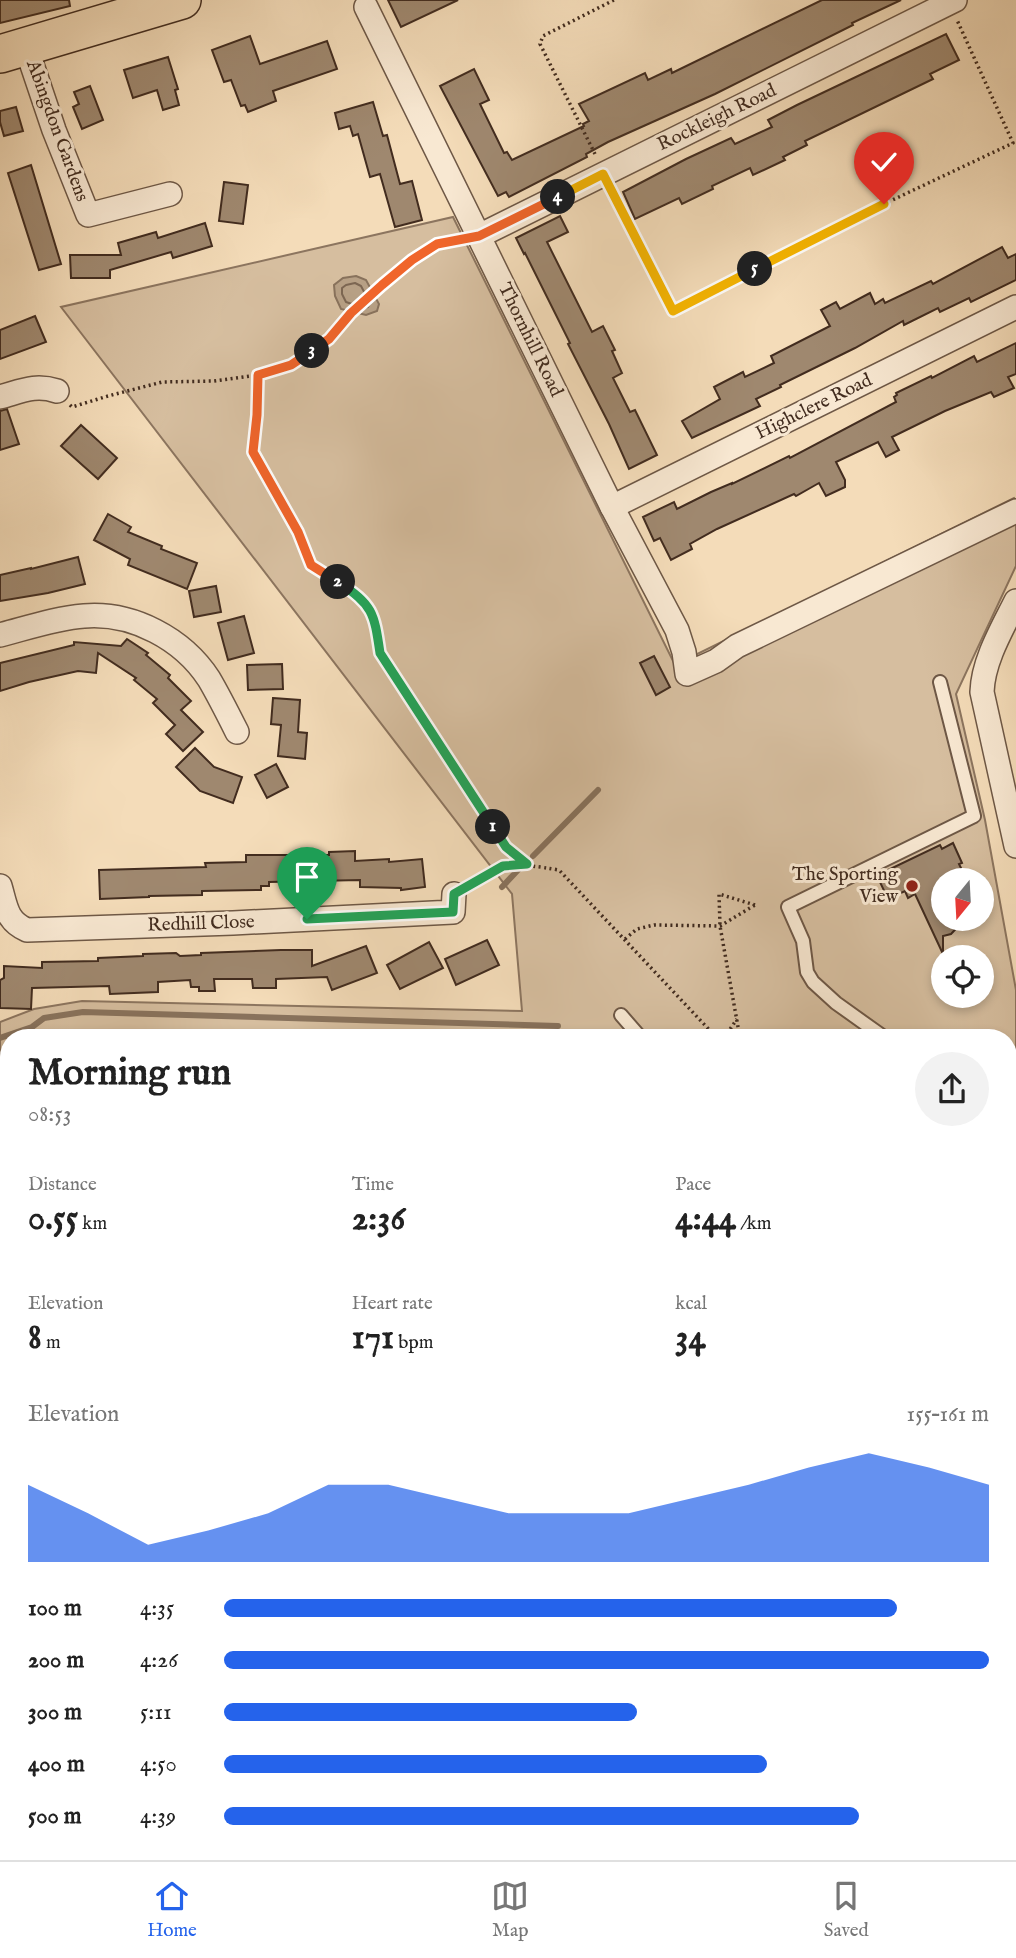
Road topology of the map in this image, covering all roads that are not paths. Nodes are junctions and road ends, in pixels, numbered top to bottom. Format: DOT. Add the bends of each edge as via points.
graph roads {
  1 [pos="182,0"];
  2 [pos="952,1"];
  3 [pos="366,7"];
  4 [pos="13,50"];
  5 [pos="170,194"];
  6 [pos="479,236"];
  7 [pos="1016,307"];
  8 [pos="57,391"];
  9 [pos="0,397"];
  10 [pos="612,507"];
  11 [pos="1016,511"];
  12 [pos="1016,601"];
  13 [pos="0,635"];
  14 [pos="940,682"];
  15 [pos="237,732"];
  16 [pos="1011,794"];
  17 [pos="1016,846"];
  18 [pos="0,886"];
  19 [pos="454,894"];
  20 [pos="621,1015"];
  21 [pos="633,1029"];
  22 [pos="872,1029"];
  1 -- 4 [label="main road"];
  2 -- 6 [label="street, Rockleigh Road"];
  3 -- 6 [label="street, Thornhill Road"];
  4 -- 5 [label="street, Abingdon Gardens" via="54,130 88,215"];
  6 -- 10 [label="street, Thornhill Road"];
  7 -- 10 [label="street, Highclere Road"];
  8 -- 9 [label="street" via="33,387"];
  10 -- 11 [label="street, Thornhill Road" via="677,630 687,674"];
  12 -- 16 [label="street" via="982,682 984,705"];
  13 -- 15 [label="street" via="85,615 152,629 194,659"];
  14 -- 22 [label="lane" via="974,816 788,907 813,982"];
  16 -- 17 [label="street"];
  18 -- 19 [label="street, Redhill Close" via="8,914 27,930 453,912"];
  20 -- 21 [label="lane"];
}
